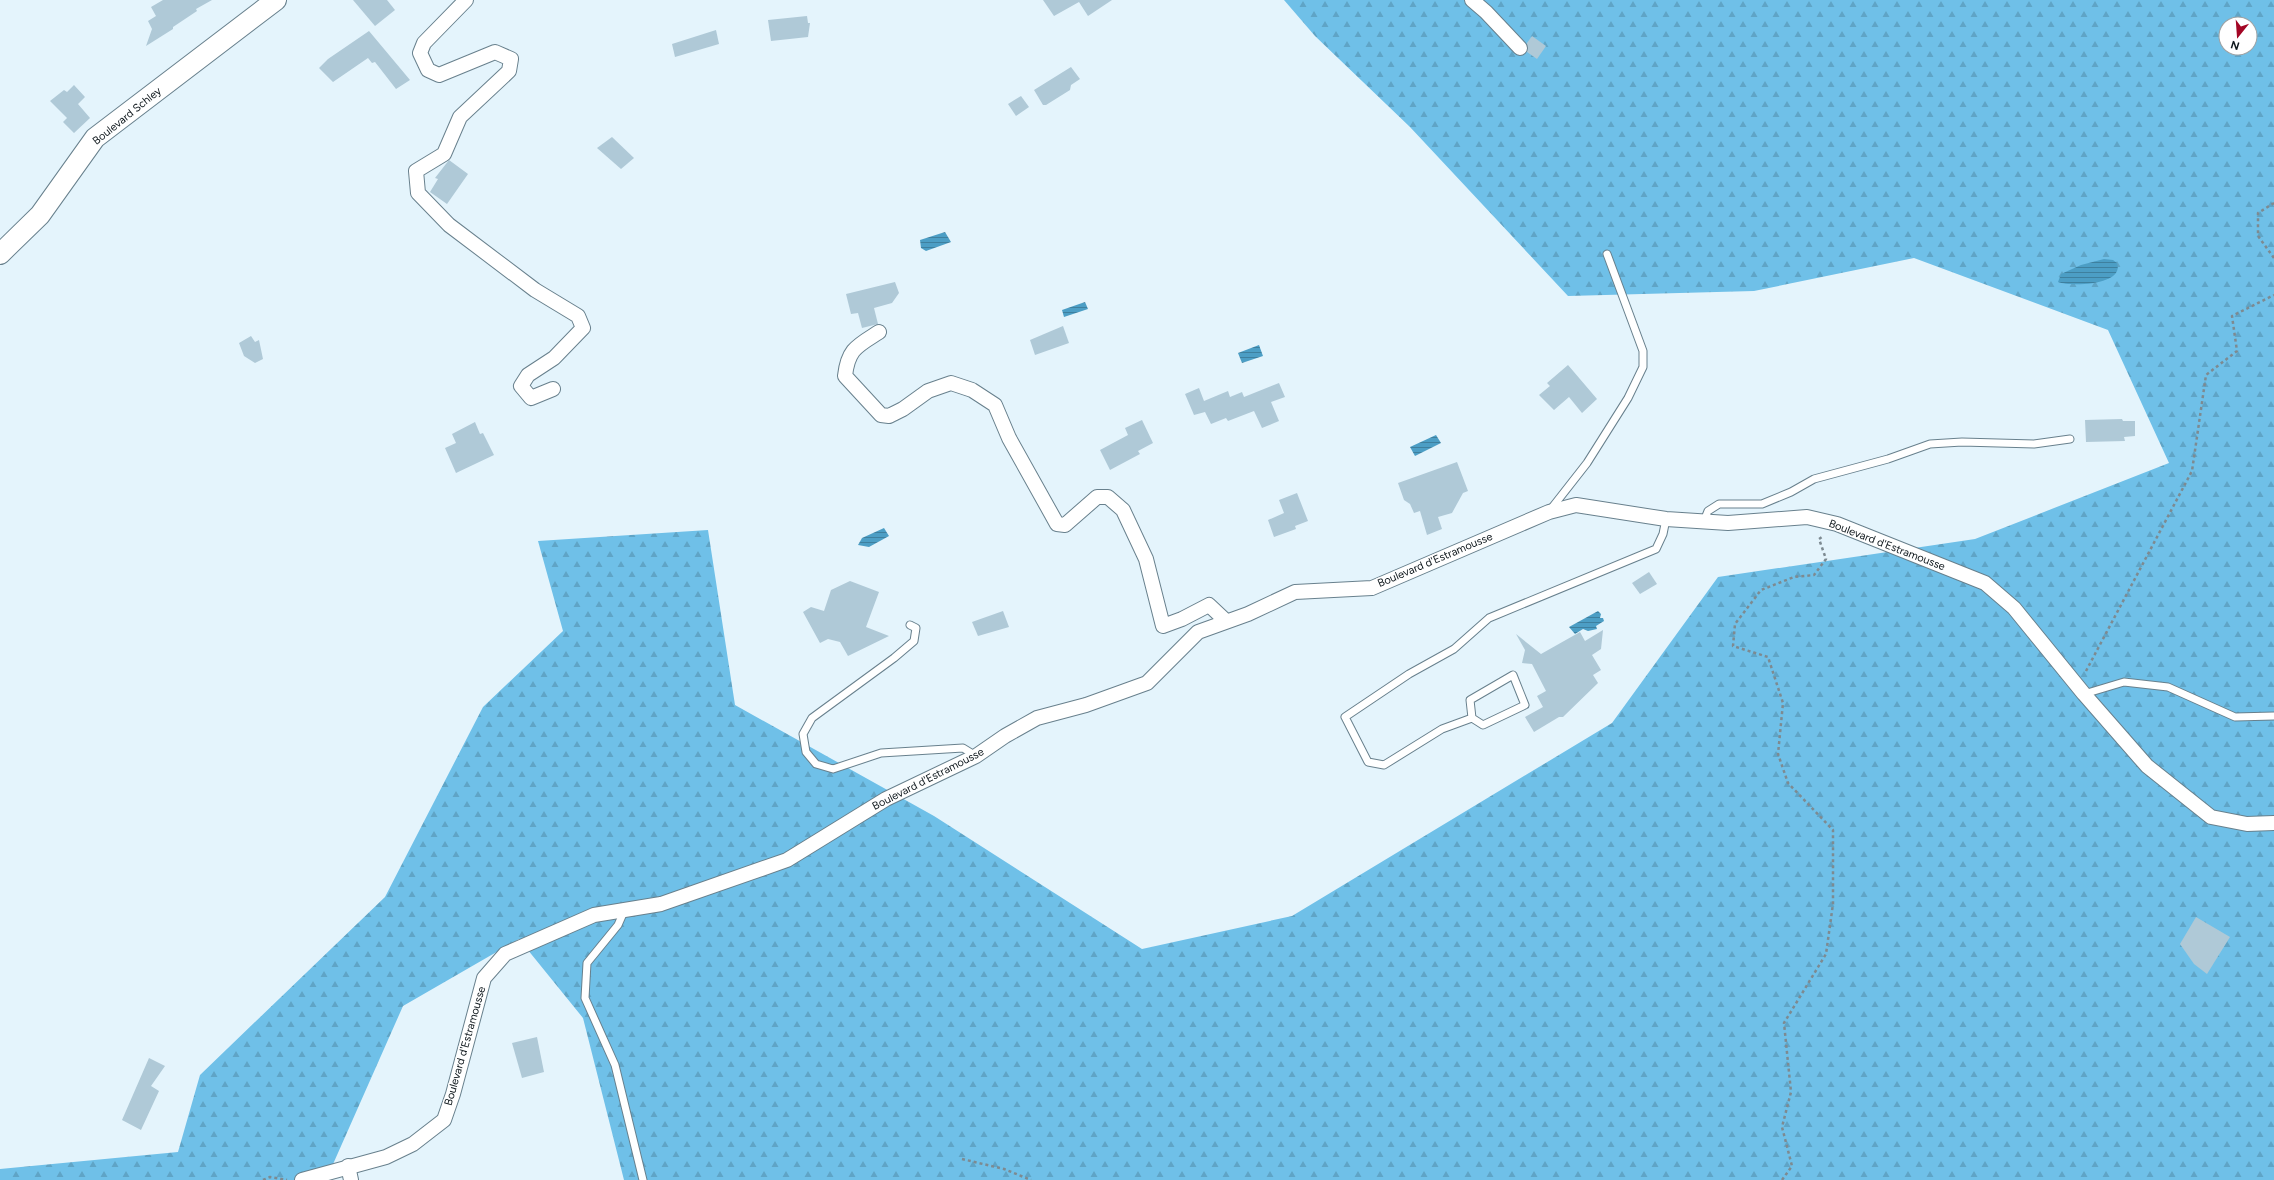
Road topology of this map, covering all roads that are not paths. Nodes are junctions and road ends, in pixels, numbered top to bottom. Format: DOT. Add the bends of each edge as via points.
graph roads {
  1 [pos="276,0"];
  2 [pos="466,0"];
  3 [pos="1472,0"];
  4 [pos="1520,48"];
  5 [pos="0,254"];
  6 [pos="1607,254"];
  7 [pos="879,332"];
  8 [pos="553,389"];
  9 [pos="2070,439"];
  10 [pos="1549,512"];
  11 [pos="1666,519"];
  12 [pos="1704,521"];
  13 [pos="1226,621"];
  14 [pos="910,625"];
  15 [pos="2081,690"];
  16 [pos="2274,716"];
  17 [pos="1472,718"];
  18 [pos="976,756"];
  19 [pos="2274,823"];
  20 [pos="625,908"];
  21 [pos="350,1173"];
  22 [pos="302,1180"];
  23 [pos="643,1180"];
  1 -- 5 [label="main road, Boulevard Schley" via="96,138 40,216"];
  2 -- 8 [label="street" via="424,43 420,53 428,70 439,75 495,52 511,59 509,71 460,117 444,154 416,171 418,193 449,225 498,264 578,316 583,328 554,358 528,375 521,386 531,398"];
  3 -- 4 [label="street"];
  6 -- 10 [label="lane" via="1643,351 1643,367 1628,398 1587,463"];
  7 -- 13 [label="street" via="848,358 845,376 881,415 889,416 928,391 951,383 972,390 995,405 1009,438 1057,524 1065,525 1097,497 1108,497 1122,510 1146,559 1163,626 1209,604"];
  9 -- 12 [label="lane" via="2034,444 1930,444 1888,459 1814,479 1762,504 1719,504 1708,511"];
  10 -- 11 [label="street, Boulevard d'Estramousse" via="1576,505"];
  10 -- 13 [label="street, Boulevard d'Estramousse" via="1372,588 1295,592 1248,614"];
  11 -- 12 [label="street, Boulevard d'Estramousse"];
  11 -- 17 [label="lane" via="1656,549 1489,618 1454,649 1409,674 1345,717 1368,762 1384,765 1442,729"];
  12 -- 15 [label="street, Boulevard d'Estramousse" via="1728,523 1807,517 1837,524 1985,583 2014,608"];
  13 -- 18 [label="street, Boulevard d'Estramousse" via="1198,632 1147,683 1086,706 1037,718"];
  14 -- 18 [label="lane" via="916,628 914,641 812,718 803,734 806,752 816,764 833,769 881,752 962,748"];
  15 -- 16 [label="lane" via="2124,682 2168,687 2235,717"];
  15 -- 19 [label="street, Boulevard d'Estramousse" via="2147,766 2211,816 2247,824"];
  17 -- 17 [label="lane" via="1483,725 1525,705 1513,675 1470,700"];
  18 -- 20 [label="street, Boulevard d'Estramousse" via="886,799 787,860 661,904"];
  20 -- 21 [label="street, Boulevard d'Estramousse" via="594,915 505,954 484,978 444,1120 412,1144"];
  20 -- 23 [label="lane" via="618,925 587,963 585,998 615,1065"];
  21 -- 22 [label="street, Boulevard d'Estramousse"];
}
